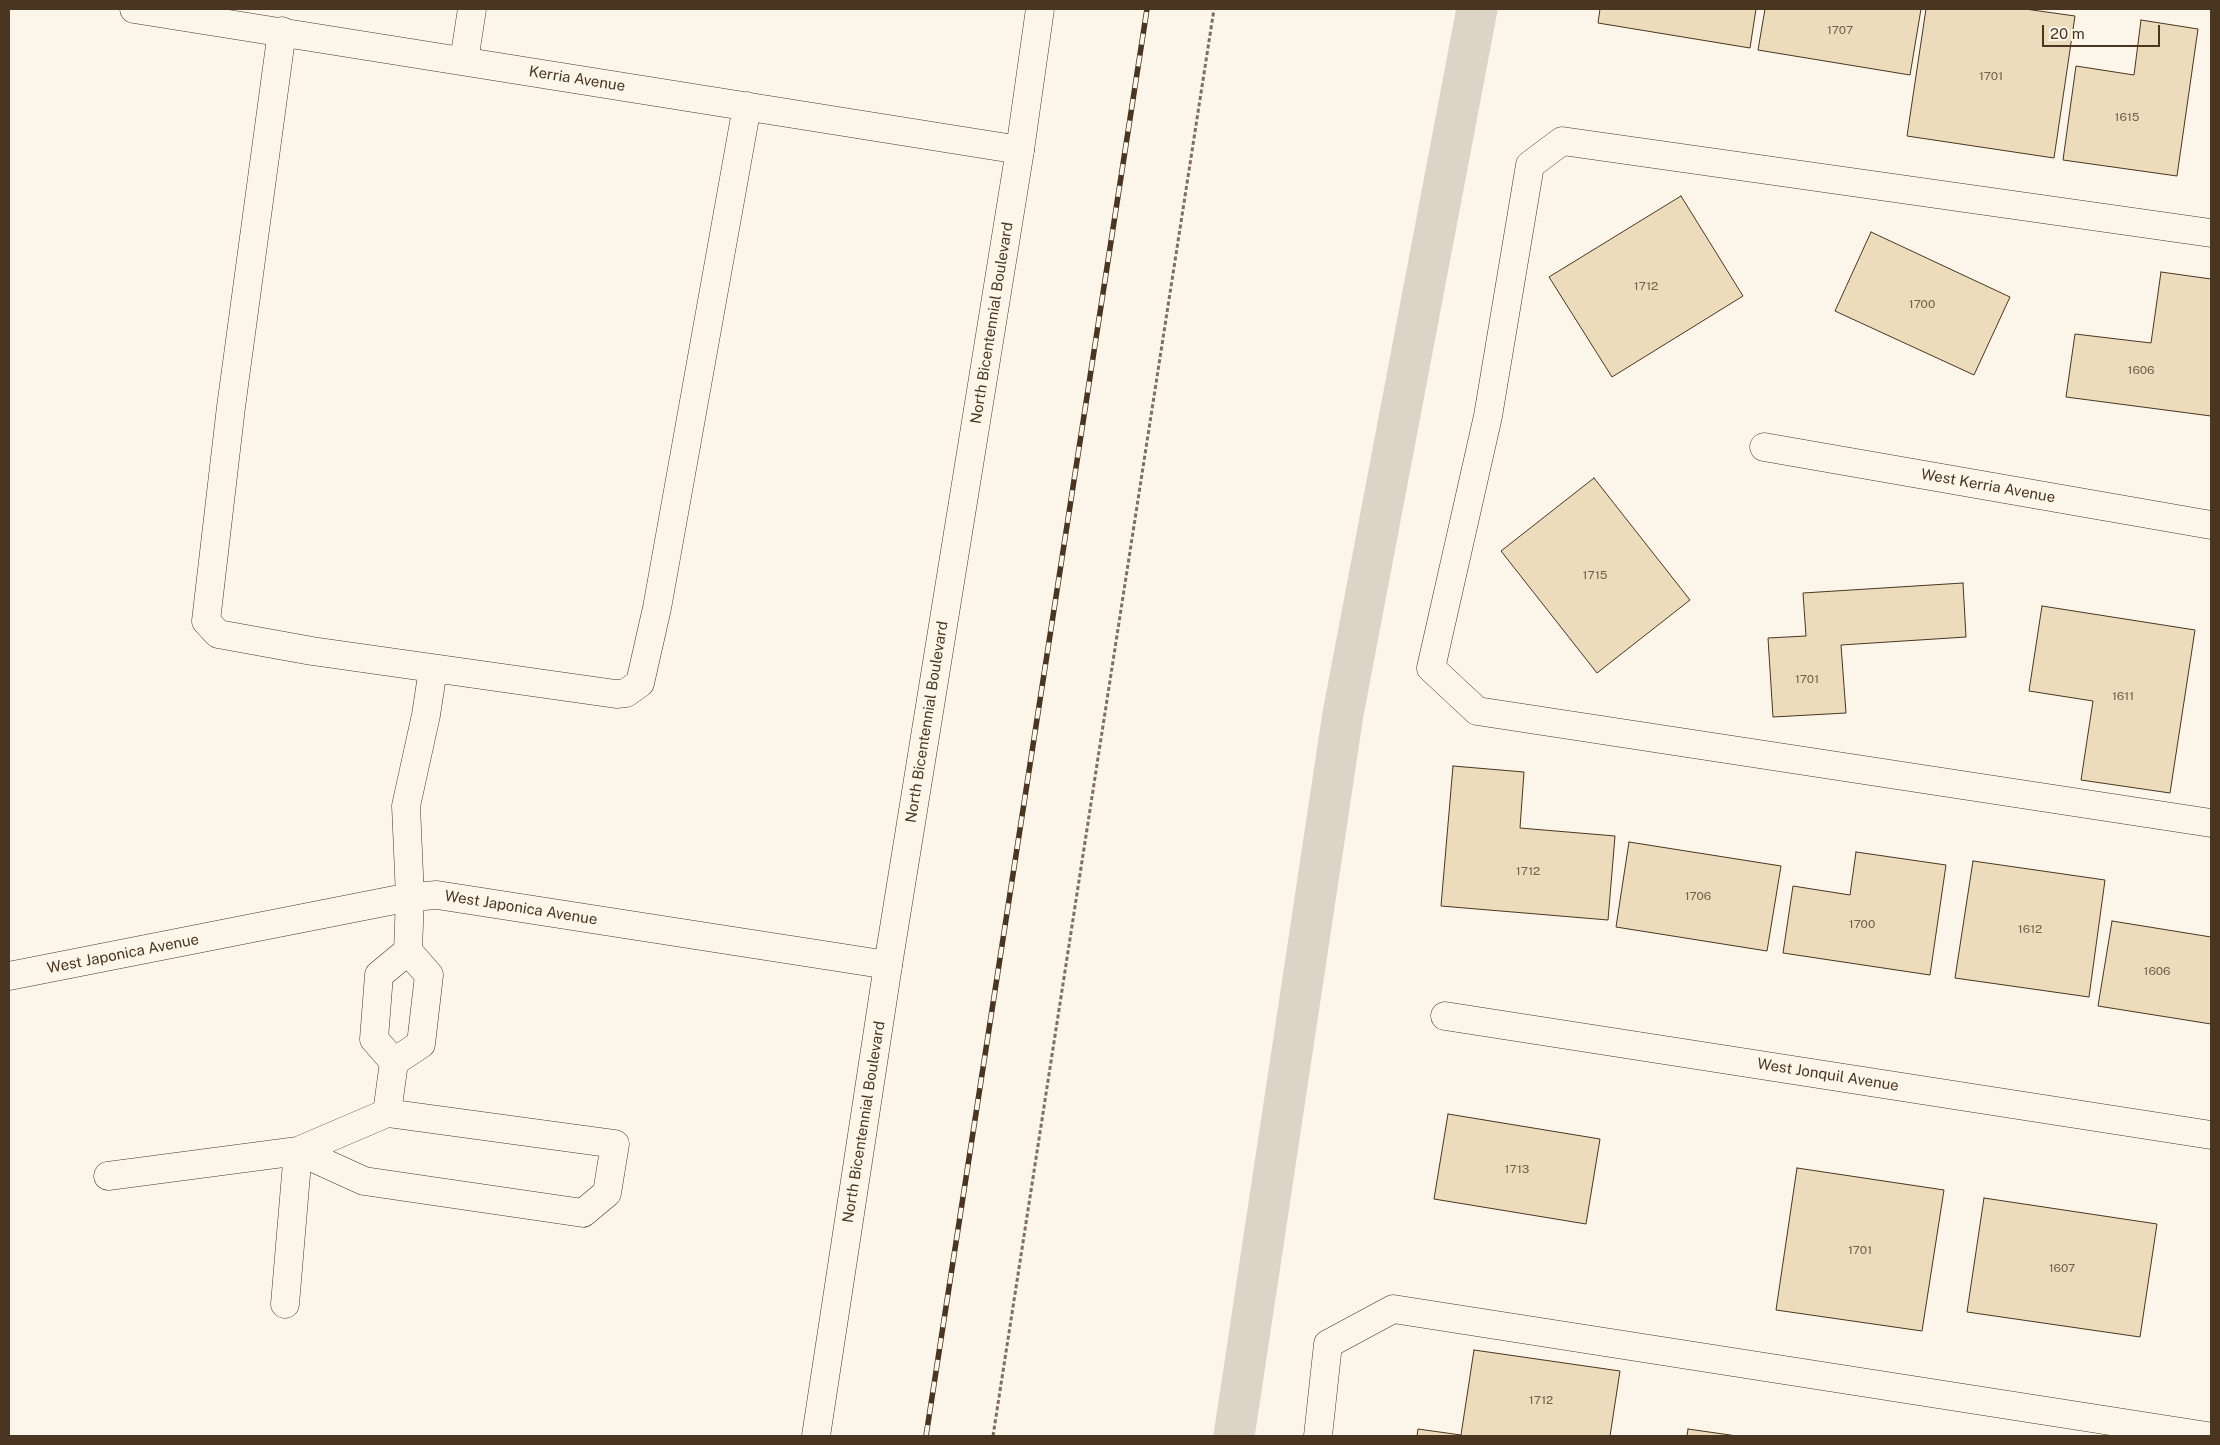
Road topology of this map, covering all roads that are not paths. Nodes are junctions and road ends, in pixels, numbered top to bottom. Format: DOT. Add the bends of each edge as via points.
graph roads {
  1 [pos="134,9"];
  2 [pos="472,9"];
  3 [pos="1040,9"];
  4 [pos="282,31"];
  5 [pos="464,62"];
  6 [pos="747,106"];
  7 [pos="1020,150"];
  8 [pos="2211,233"];
  9 [pos="1764,447"];
  10 [pos="2211,525"];
  11 [pos="433,669"];
  12 [pos="2211,823"];
  13 [pos="410,897"];
  14 [pos="408,951"];
  15 [pos="888,965"];
  16 [pos="9,976"];
  17 [pos="1445,1016"];
  18 [pos="394,1062"];
  19 [pos="387,1113"];
  20 [pos="2211,1135"];
  21 [pos="298,1151"];
  22 [pos="108,1176"];
  23 [pos="285,1304"];
  24 [pos="816,1436"];
  25 [pos="1318,1436"];
  26 [pos="2207,1436"];
  1 -- 4 [label="street, Kerria Avenue"];
  2 -- 5 [label="street"];
  3 -- 7 [label="street, North Bicentennial Boulevard"];
  4 -- 5 [label="street, Kerria Avenue"];
  4 -- 11 [label="street" via="232,397 206,621 218,634"];
  5 -- 6 [label="street, Kerria Avenue"];
  6 -- 7 [label="street, Kerria Avenue"];
  6 -- 11 [label="street" via="657,608 640,683 616,694"];
  7 -- 15 [label="street, North Bicentennial Boulevard"];
  8 -- 12 [label="street" via="1562,141 1530,166 1488,416 1431,668 1477,712"];
  9 -- 10 [label="street, West Kerria Avenue"];
  11 -- 13 [label="street" via="406,806"];
  13 -- 14 [label="street"];
  13 -- 15 [label="street, West Japonica Avenue" via="438,895"];
  13 -- 16 [label="street, West Japonica Avenue"];
  14 -- 18 [label="street" via="379,975 374,1039"];
  14 -- 18 [label="street" via="429,975 421,1044"];
  15 -- 24 [label="street, North Bicentennial Boulevard"];
  17 -- 20 [label="street, West Jonquil Avenue"];
  18 -- 19 [label="street"];
  19 -- 21 [label="street"];
  19 -- 21 [label="street" via="615,1144 607,1194 582,1213 364,1181"];
  21 -- 22 [label="street"];
  21 -- 23 [label="street"];
  25 -- 26 [label="street" via="1328,1344 1393,1309"];
}
